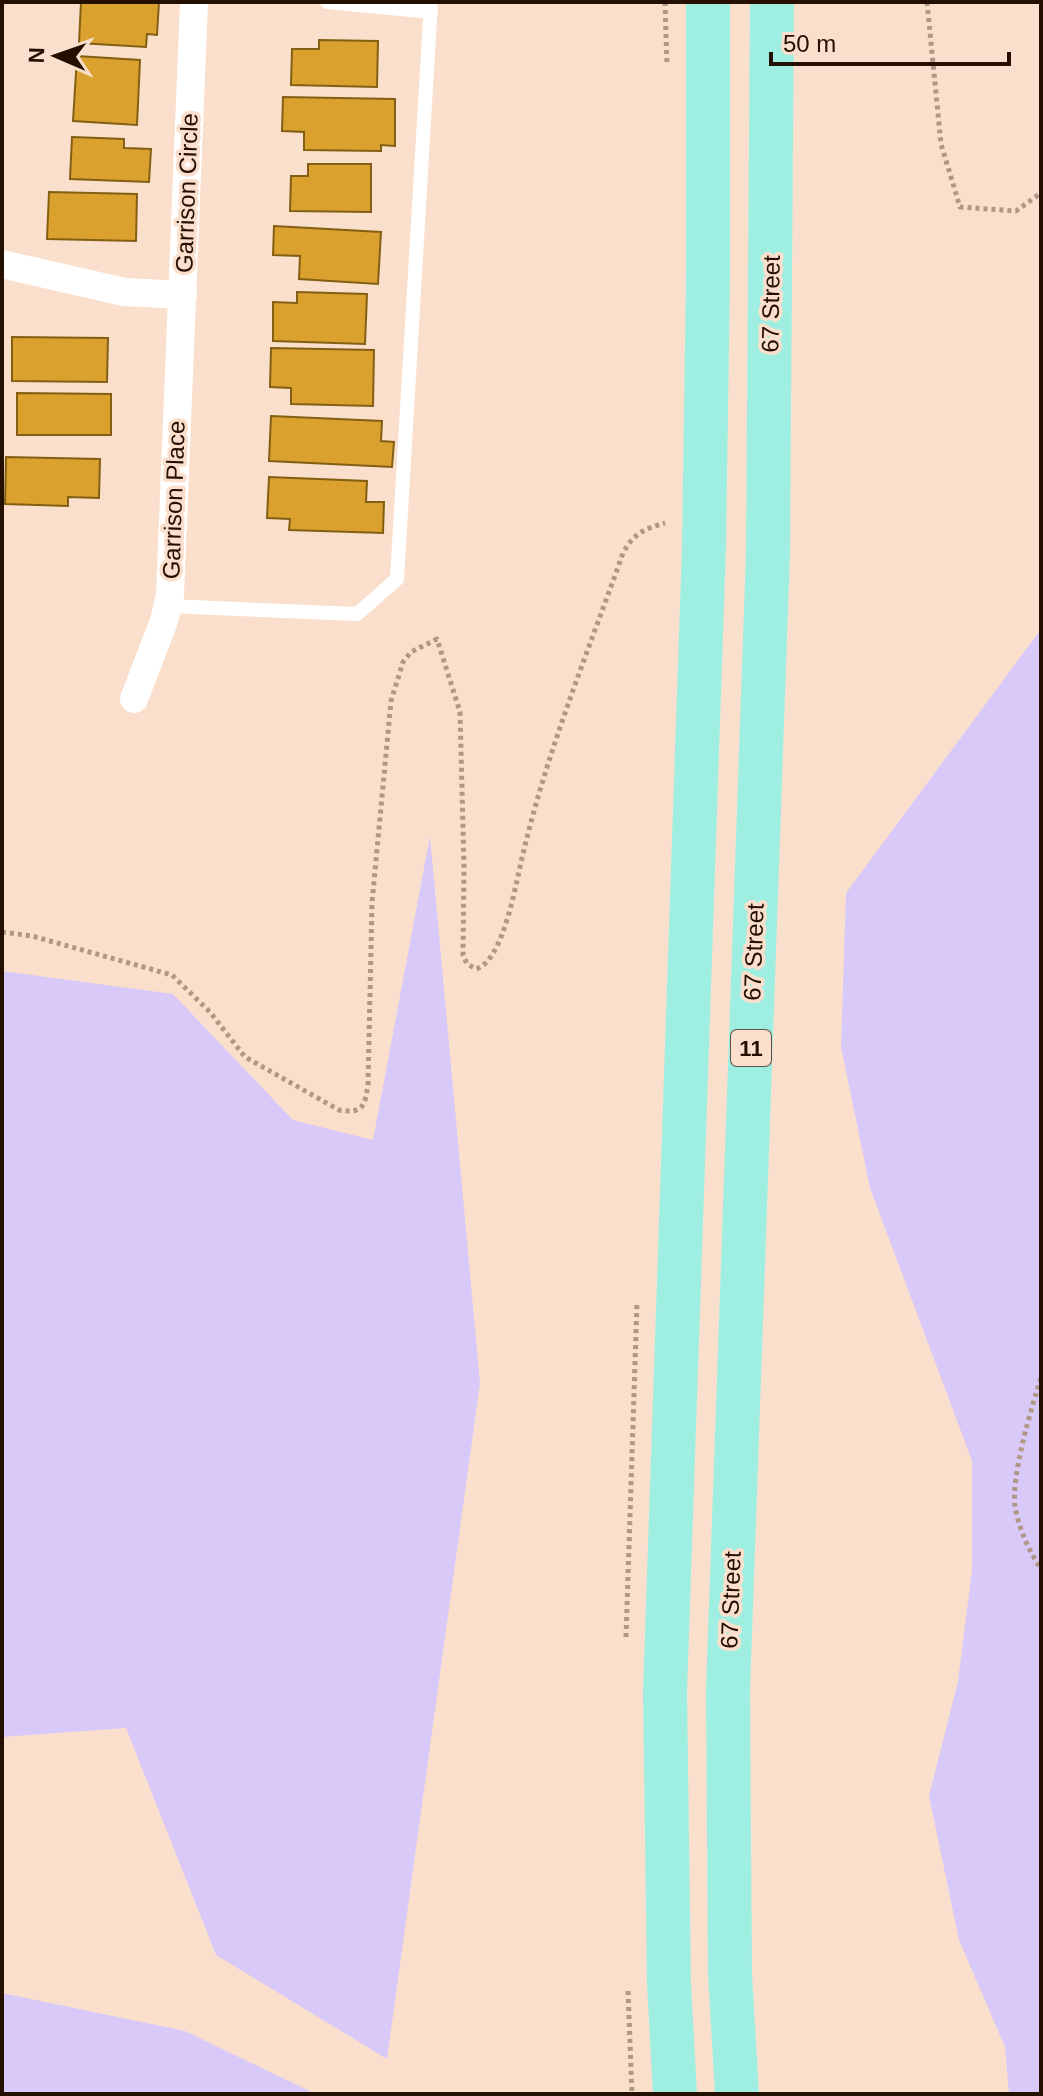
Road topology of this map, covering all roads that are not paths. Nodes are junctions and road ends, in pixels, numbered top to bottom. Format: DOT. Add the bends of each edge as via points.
graph roads {
  1 [pos="194,2"];
  2 [pos="327,2"];
  3 [pos="708,2"];
  4 [pos="772,2"];
  5 [pos="431,7"];
  6 [pos="2,264"];
  7 [pos="183,295"];
  8 [pos="168,606"];
  9 [pos="134,699"];
  10 [pos="675,2094"];
  11 [pos="737,2094"];
  1 -- 7 [label="street, Garrison Circle"];
  2 -- 5 [label="lane"];
  3 -- 10 [label="main road" via="704,546 665,1692"];
  4 -- 11 [label="main road, 67 Street / 11" via="768,553 728,1691 730,1974"];
  5 -- 8 [label="lane" via="397,579 357,614"];
  6 -- 7 [label="street, Garrison Circle" via="124,292"];
  7 -- 8 [label="street, Garrison Place"];
  8 -- 9 [label="street, Garrison Place"];
}
